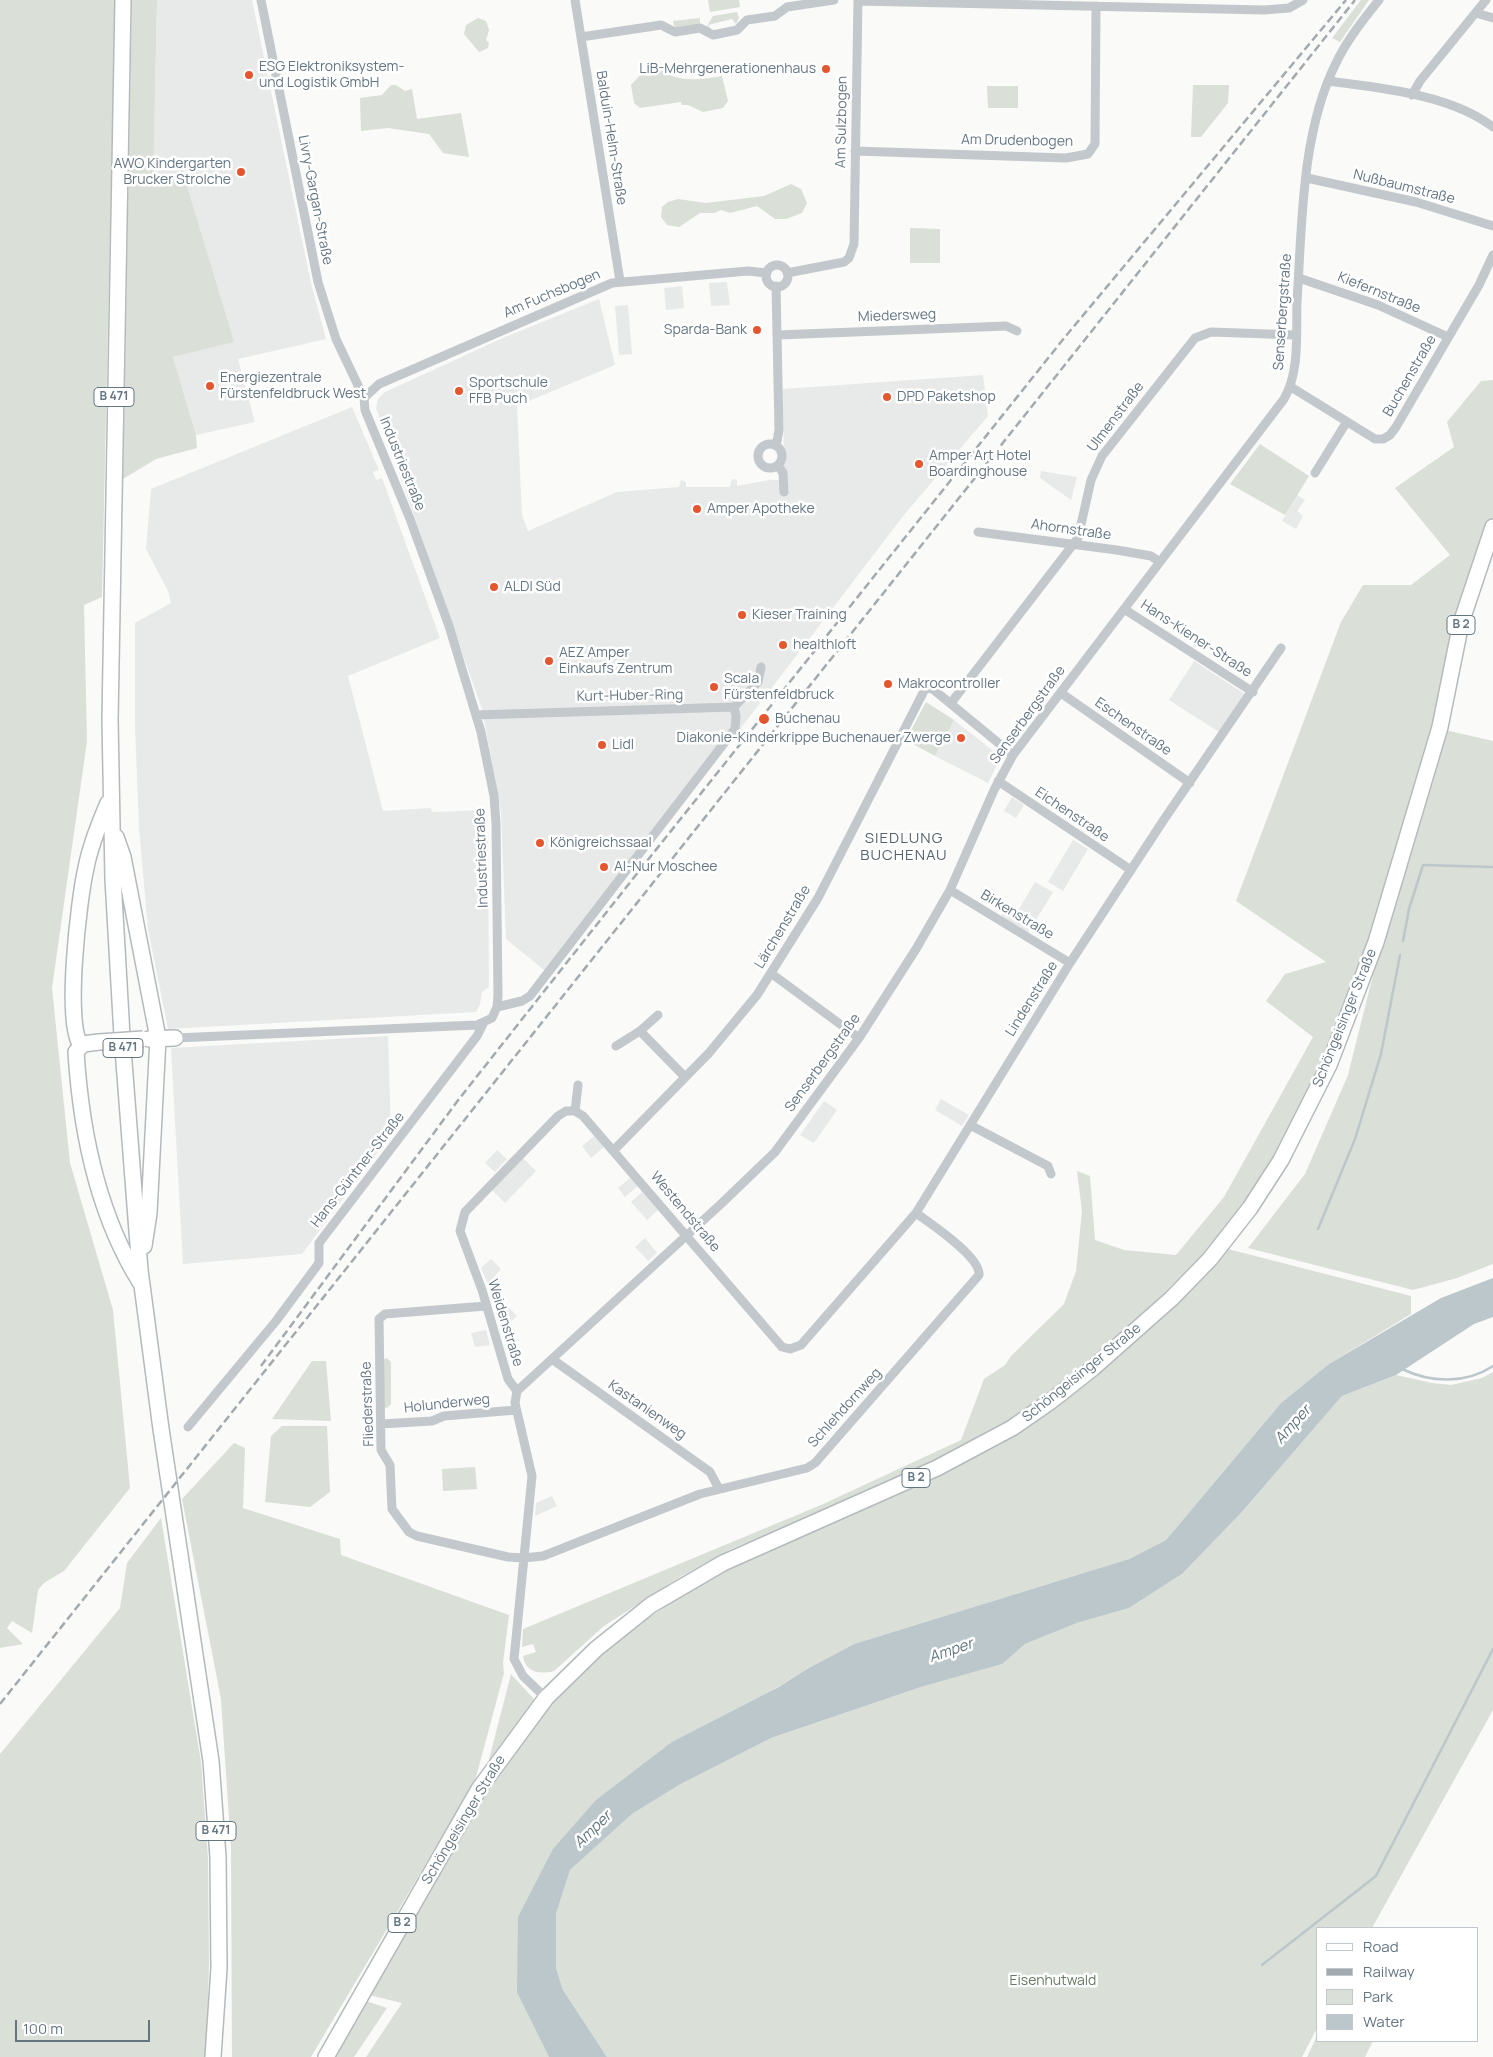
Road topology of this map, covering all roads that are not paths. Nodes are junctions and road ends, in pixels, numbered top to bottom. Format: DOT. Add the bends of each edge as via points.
graph roads {
  1 [pos="123,0"];
  2 [pos="261,0"];
  3 [pos="575,0"];
  4 [pos="834,0"];
  5 [pos="1303,0"];
  6 [pos="1379,0"];
  7 [pos="1486,0"];
  8 [pos="858,1"];
  9 [pos="1096,6"];
  10 [pos="1476,13"];
  11 [pos="1493,18"];
  12 [pos="581,37"];
  13 [pos="1328,81"];
  14 [pos="1412,95"];
  15 [pos="1493,127"];
  16 [pos="855,151"];
  17 [pos="1307,178"];
  18 [pos="1493,226"];
  19 [pos="1493,255"];
  20 [pos="767,272"];
  21 [pos="787,273"];
  22 [pos="1299,278"];
  23 [pos="620,281"];
  24 [pos="776,286"];
  25 [pos="1017,331"];
  26 [pos="778,334"];
  27 [pos="1296,335"];
  28 [pos="1448,337"];
  29 [pos="1291,386"];
  30 [pos="364,398"];
  31 [pos="1346,423"];
  32 [pos="774,444"];
  33 [pos="778,466"];
  34 [pos="1315,473"];
  35 [pos="784,492"];
  36 [pos="1493,527"];
  37 [pos="978,532"];
  38 [pos="1073,543"];
  39 [pos="1160,562"];
  40 [pos="1124,609"];
  41 [pos="1281,648"];
  42 [pos="761,667"];
  43 [pos="1253,692"];
  44 [pos="1061,693"];
  45 [pos="951,703"];
  46 [pos="734,707"];
  47 [pos="476,715"];
  48 [pos="1013,755"];
  49 [pos="998,781"];
  50 [pos="1190,783"];
  51 [pos="111,795"];
  52 [pos="111,825"];
  53 [pos="1131,870"];
  54 [pos="950,890"];
  55 [pos="1070,963"];
  56 [pos="772,974"];
  57 [pos="498,1007"];
  58 [pos="658,1015"];
  59 [pos="483,1024"];
  60 [pos="640,1031"];
  61 [pos="174,1038"];
  62 [pos="859,1038"];
  63 [pos="150,1039"];
  64 [pos="81,1045"];
  65 [pos="616,1046"];
  66 [pos="685,1077"];
  67 [pos="578,1086"];
  68 [pos="575,1111"];
  69 [pos="970,1125"];
  70 [pos="614,1150"];
  71 [pos="1051,1174"];
  72 [pos="916,1213"];
  73 [pos="687,1236"];
  74 [pos="140,1270"];
  75 [pos="142,1286"];
  76 [pos="486,1306"];
  77 [pos="790,1350"];
  78 [pos="552,1359"];
  79 [pos="517,1391"];
  80 [pos="516,1410"];
  81 [pos="380,1424"];
  82 [pos="188,1427"];
  83 [pos="719,1489"];
  84 [pos="523,1558"];
  85 [pos="546,1698"];
  86 [pos="212,2057"];
  87 [pos="326,2057"];
  1 -- 51 [label="main road, B 471" via="113,485"];
  2 -- 30 [label="street, Livry-Gargan-Straße" via="318,282 336,339"];
  3 -- 12 [label="street, Balduin-Helm-Straße"];
  4 -- 12 [label="street" via="787,7 775,16 747,20 737,30 713,34 700,28 675,32 662,25"];
  5 -- 9 [label="street" via="1280,10"];
  6 -- 13 [label="street, Senserbergstraße" via="1344,47"];
  7 -- 10 [label="street"];
  8 -- 9 [label="street"];
  8 -- 16 [label="street, Am Sulzbogen"];
  9 -- 16 [label="street, Am Drudenbogen" via="1095,144 1088,154 1066,158"];
  10 -- 11 [label="street"];
  10 -- 14 [label="street" via="1420,80"];
  12 -- 23 [label="street, Balduin-Helm-Straße"];
  13 -- 14 [label="street"];
  13 -- 17 [label="street, Senserbergstraße" via="1311,133"];
  14 -- 15 [label="street" via="1461,109"];
  16 -- 21 [label="street, Am Sulzbogen" via="854,244 849,258 844,262"];
  17 -- 18 [label="street, Nußbaumstraße" via="1416,202"];
  17 -- 22 [label="street, Senserbergstraße"];
  19 -- 28 [label="street, Buchenstraße"];
  20 -- 21 [label="street" via="777,265 784,267"];
  20 -- 23 [label="street, Am Fuchsbogen"];
  20 -- 24 [label="street" via="767,280"];
  21 -- 24 [label="street" via="785,282"];
  22 -- 27 [label="street, Senserbergstraße"];
  22 -- 28 [label="street, Kiefernstraße" via="1378,305"];
  23 -- 30 [label="street, Am Fuchsbogen" via="379,384"];
  24 -- 26 [label="street"];
  25 -- 26 [label="street, Miedersweg" via="1006,326"];
  26 -- 32 [label="street" via="779,430"];
  27 -- 29 [label="street, Senserbergstraße"];
  27 -- 38 [label="street, Ulmenstraße" via="1211,332 1196,338 1102,456 1092,477 1078,538"];
  28 -- 31 [label="street, Buchenstraße" via="1390,435 1375,439"];
  29 -- 31 [label="street, Buchenstraße"];
  29 -- 39 [label="street, Senserbergstraße"];
  30 -- 47 [label="street, Industriestraße" via="365,410 449,626"];
  31 -- 34 [label="street"];
  32 -- 33 [label="street" via="782,454"];
  32 -- 33 [label="street" via="755,449 764,466"];
  33 -- 35 [label="street" via="783,473"];
  36 -- 85 [label="main road, Schöngeisinger Straße / B 2" via="1461,623 1440,727 1376,942 1329,1065 1281,1160 1250,1208 1210,1259 1171,1299 1051,1401 970,1452 723,1563 683,1585 624,1625"];
  37 -- 38 [label="street, Ahornstraße"];
  38 -- 39 [label="street, Ahornstraße" via="1151,556"];
  38 -- 45 [label="street, Ulmenstraße"];
  39 -- 40 [label="street, Senserbergstraße"];
  40 -- 43 [label="street, Hans-Kiener-Straße"];
  40 -- 44 [label="street, Senserbergstraße"];
  41 -- 43 [label="street, Lindenstraße"];
  42 -- 46 [label="street" via="758,682"];
  43 -- 50 [label="street, Lindenstraße"];
  44 -- 48 [label="street, Senserbergstraße"];
  44 -- 50 [label="street, Eschenstraße"];
  45 -- 48 [label="street"];
  45 -- 56 [label="street, Lärchenstraße" via="930,688 922,693 818,898"];
  46 -- 47 [label="street, Kurt-Huber-Ring"];
  46 -- 57 [label="street" via="735,729 530,996"];
  47 -- 57 [label="street, Industriestraße" via="495,808"];
  48 -- 49 [label="street, Senserbergstraße"];
  49 -- 53 [label="street, Eichenstraße"];
  49 -- 54 [label="street, Senserbergstraße"];
  50 -- 53 [label="street, Lindenstraße"];
  51 -- 52 [label="main road, B 471"];
  51 -- 64 [label="main road" via="86,868 73,963 75,1033"];
  52 -- 63 [label="main road" via="123,857"];
  52 -- 74 [label="main road, B 471" via="122,1046"];
  53 -- 55 [label="street, Lindenstraße"];
  54 -- 55 [label="street, Birkenstraße"];
  54 -- 62 [label="street, Senserbergstraße"];
  55 -- 69 [label="street, Lindenstraße"];
  56 -- 62 [label="street"];
  56 -- 66 [label="street, Lärchenstraße" via="734,1024"];
  57 -- 59 [label="street" via="492,1018"];
  58 -- 60 [label="street"];
  59 -- 61 [label="street"];
  59 -- 82 [label="street, Hans-Güntner-Straße" via="404,1134 319,1243 319,1263 276,1321"];
  60 -- 65 [label="street"];
  60 -- 66 [label="street"];
  61 -- 63 [label="main road"];
  62 -- 73 [label="street, Senserbergstraße" via="775,1152"];
  63 -- 64 [label="main road, bridge"];
  63 -- 74 [label="main road" via="149,1213"];
  64 -- 75 [label="main road" via="76,1052 79,1092 90,1156 100,1194 125,1258"];
  66 -- 70 [label="street, Lärchenstraße"];
  67 -- 68 [label="street"];
  68 -- 70 [label="street, Westendstraße" via="584,1116"];
  68 -- 76 [label="street, Weidenstraße" via="566,1111 558,1116 462,1218 462,1237"];
  69 -- 71 [label="street" via="1048,1166"];
  69 -- 72 [label="street, Lindenstraße"];
  70 -- 73 [label="street, Westendstraße"];
  72 -- 77 [label="street, Lindenstraße" via="801,1345"];
  72 -- 83 [label="street, Schlehdornweg" via="975,1262 980,1272 975,1283 815,1463 807,1468"];
  73 -- 77 [label="street, Westendstraße" via="782,1347"];
  73 -- 78 [label="street, Senserbergstraße"];
  74 -- 75 [label="main road, B 471"];
  75 -- 86 [label="main road, B 471" via="211,1762 218,1857 219,1968"];
  76 -- 79 [label="street, Weidenstraße" via="508,1379"];
  76 -- 81 [label="street, Fliederstraße" via="385,1314 379,1320"];
  78 -- 79 [label="street, Senserbergstraße"];
  78 -- 83 [label="street, Kastanienweg" via="710,1472"];
  79 -- 80 [label="street" via="514,1398"];
  80 -- 81 [label="street, Holunderweg"];
  80 -- 84 [label="street" via="532,1476"];
  81 -- 84 [label="street, Fliederstraße" via="381,1450 390,1465 391,1504 404,1527 417,1536"];
  83 -- 84 [label="street, Schlehdornweg" via="543,1556"];
  84 -- 85 [label="street" via="514,1659 523,1676"];
  85 -- 87 [label="main road, Schöngeisinger Straße / B 2" via="476,1795"];
}
